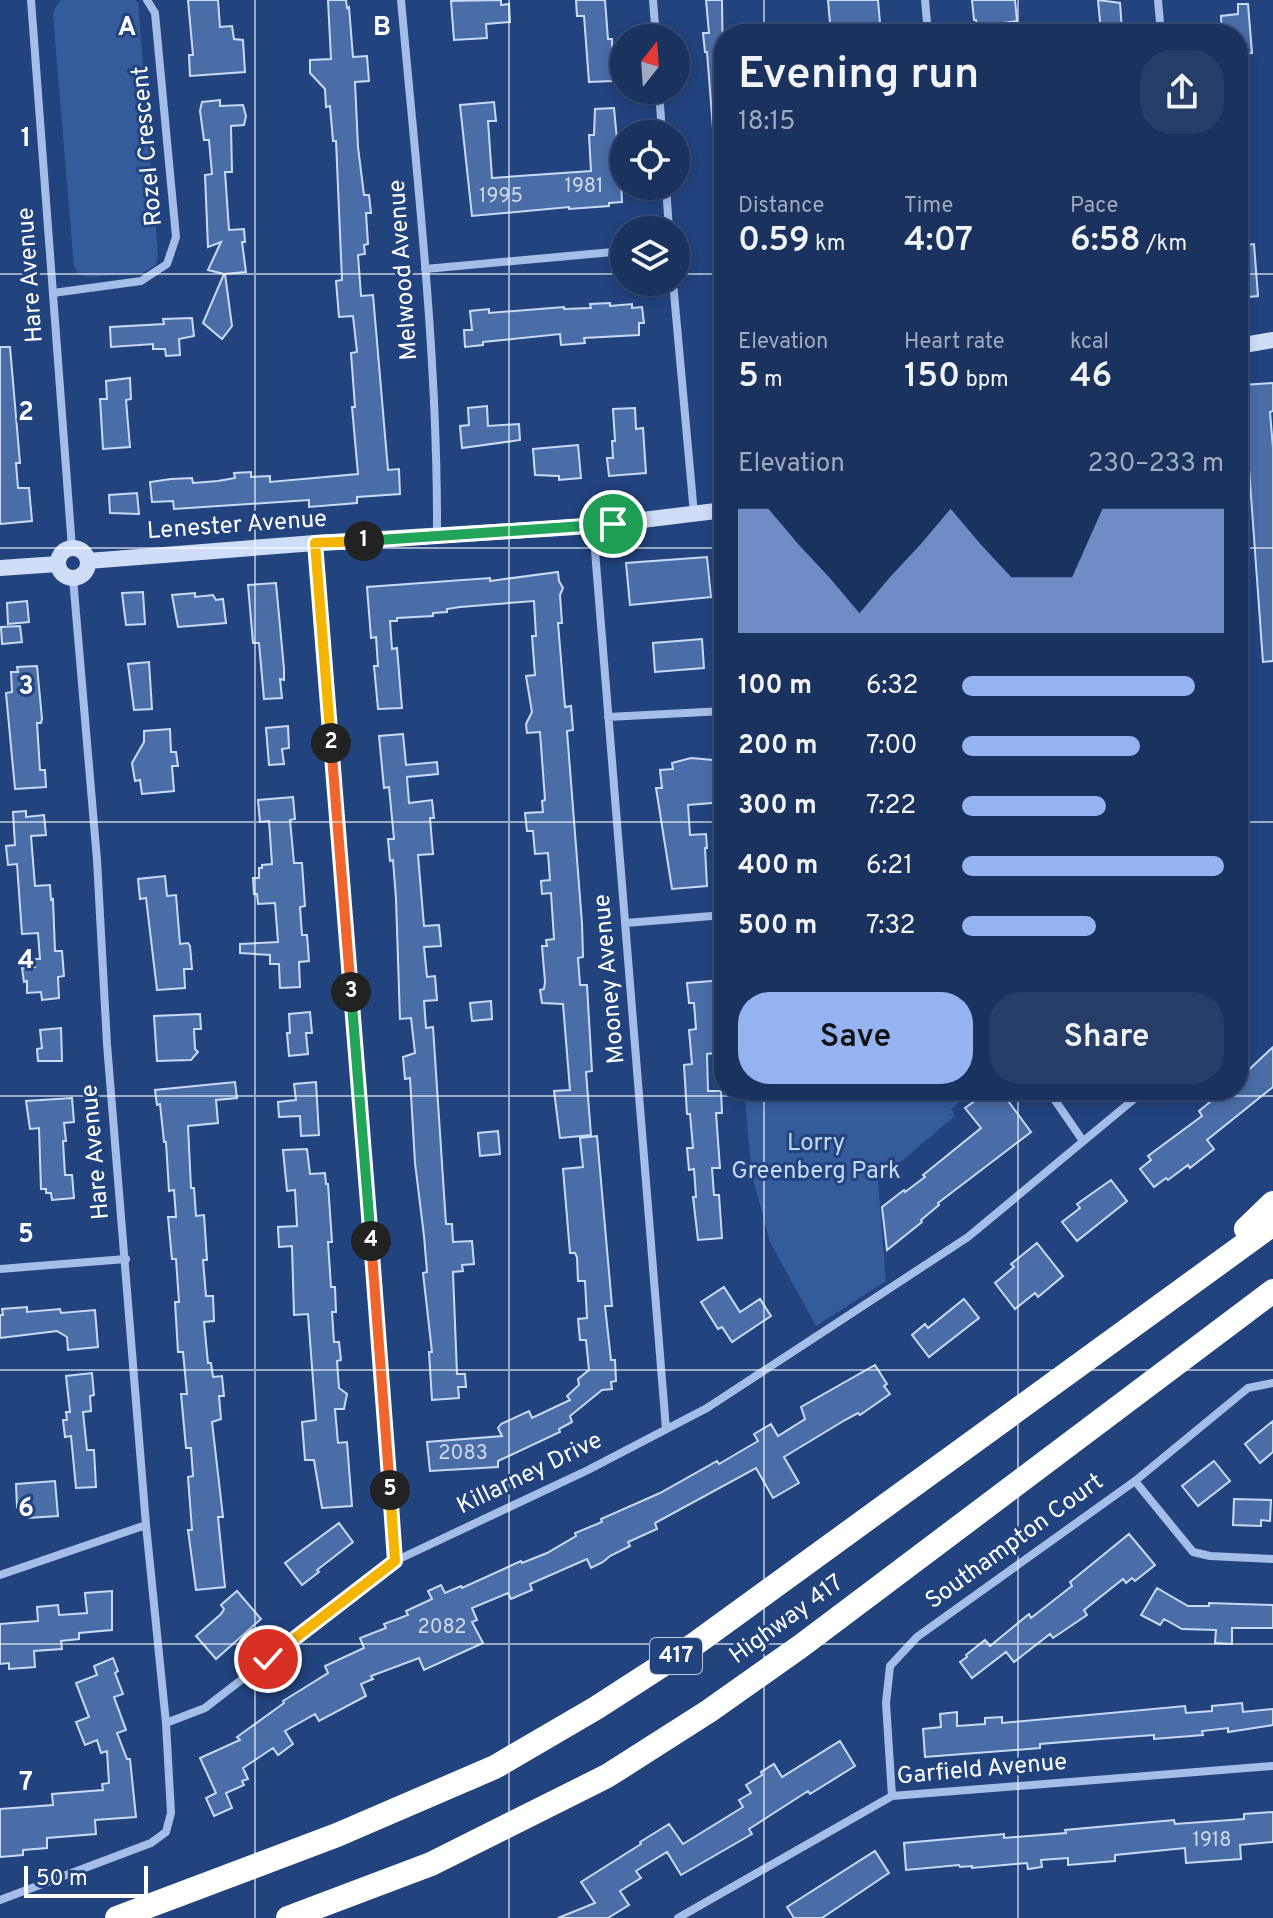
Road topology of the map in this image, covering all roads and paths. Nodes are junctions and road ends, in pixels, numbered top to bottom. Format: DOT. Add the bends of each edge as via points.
graph roads {
  1 [pos="31,0"];
  2 [pos="147,0"];
  3 [pos="401,0"];
  4 [pos="653,0"];
  5 [pos="925,0"];
  6 [pos="1158,0"];
  7 [pos="655,24"];
  8 [pos="927,24"];
  9 [pos="1160,24"];
  10 [pos="610,252"];
  11 [pos="425,269"];
  12 [pos="53,293"];
  13 [pos="674,296"];
  14 [pos="1273,340"];
  15 [pos="1248,344"];
  16 [pos="714,512"];
  17 [pos="694,515"];
  18 [pos="593,526"];
  19 [pos="437,538"];
  20 [pos="315,543"];
  21 [pos="72,548"];
  22 [pos="88,561"];
  23 [pos="58,564"];
  24 [pos="0,568"];
  25 [pos="73,578"];
  26 [pos="714,712"];
  27 [pos="608,717"];
  28 [pos="714,916"];
  29 [pos="626,923"];
  30 [pos="1055,1100"];
  31 [pos="1133,1100"];
  32 [pos="1083,1141"];
  33 [pos="1273,1203"];
  34 [pos="1273,1224"];
  35 [pos="126,1259"];
  36 [pos="0,1269"];
  37 [pos="1273,1291"];
  38 [pos="1178,1295"];
  39 [pos="1273,1383"];
  40 [pos="666,1429"];
  41 [pos="1135,1481"];
  42 [pos="146,1525"];
  43 [pos="1273,1559"];
  44 [pos="395,1561"];
  45 [pos="0,1575"];
  46 [pos="166,1723"];
  47 [pos="1273,1766"];
  48 [pos="892,1796"];
  49 [pos="0,1900"];
  50 [pos="117,1918"];
  51 [pos="288,1918"];
  52 [pos="678,1918"];
  1 -- 12 [label="street, Hare Avenue"];
  2 -- 12 [label="street, Rozel Crescent" via="155,13 176,237 172,250 167,264 141,281"];
  3 -- 11 [label="street, Melwood Avenue"];
  4 -- 7 [label="street"];
  5 -- 8 [label="street"];
  6 -- 9 [label="street"];
  10 -- 11 [label="street"];
  11 -- 19 [label="street, Melwood Avenue"];
  12 -- 21 [label="street, Hare Avenue"];
  13 -- 17 [label="street"];
  14 -- 15 [label="street"];
  16 -- 17 [label="street, Lenester Avenue"];
  17 -- 18 [label="street, Lenester Avenue"];
  18 -- 19 [label="street, Lenester Avenue"];
  18 -- 27 [label="street, Mooney Avenue"];
  19 -- 20 [label="street, Lenester Avenue"];
  20 -- 22 [label="street, Lenester Avenue"];
  20 -- 44 [label="street"];
  21 -- 22 [label="street" via="83,551"];
  21 -- 23 [label="street"];
  22 -- 25 [label="street" via="85,573"];
  23 -- 24 [label="street"];
  23 -- 25 [label="street"];
  25 -- 35 [label="street, Hare Avenue"];
  26 -- 27 [label="street"];
  27 -- 29 [label="street, Mooney Avenue"];
  28 -- 29 [label="street"];
  29 -- 40 [label="street, Mooney Avenue"];
  30 -- 32 [label="street"];
  31 -- 32 [label="street, Killarney Drive"];
  32 -- 40 [label="street, Killarney Drive" via="968,1237"];
  33 -- 38 [label="highway"];
  34 -- 38 [label="highway, 417"];
  35 -- 36 [label="street"];
  35 -- 42 [label="street, Hare Avenue"];
  37 -- 51 [label="highway, Highway 417 / 417" via="801,1646 607,1776 431,1864"];
  38 -- 50 [label="highway, 417" via="695,1644 596,1708 495,1767 337,1835"];
  39 -- 41 [label="street, Southampton Court" via="1248,1388"];
  40 -- 44 [label="street, Killarney Drive"];
  41 -- 43 [label="street" via="1193,1552"];
  41 -- 48 [label="street, Southampton Court" via="917,1637 890,1666 886,1703"];
  42 -- 45 [label="street"];
  42 -- 46 [label="street, Hare Avenue"];
  44 -- 46 [label="street, Killarney Drive" via="205,1708"];
  46 -- 49 [label="street" via="171,1813 166,1832 151,1843"];
  47 -- 48 [label="street, Garfield Avenue"];
  48 -- 52 [label="street, Garfield Avenue"];
}
